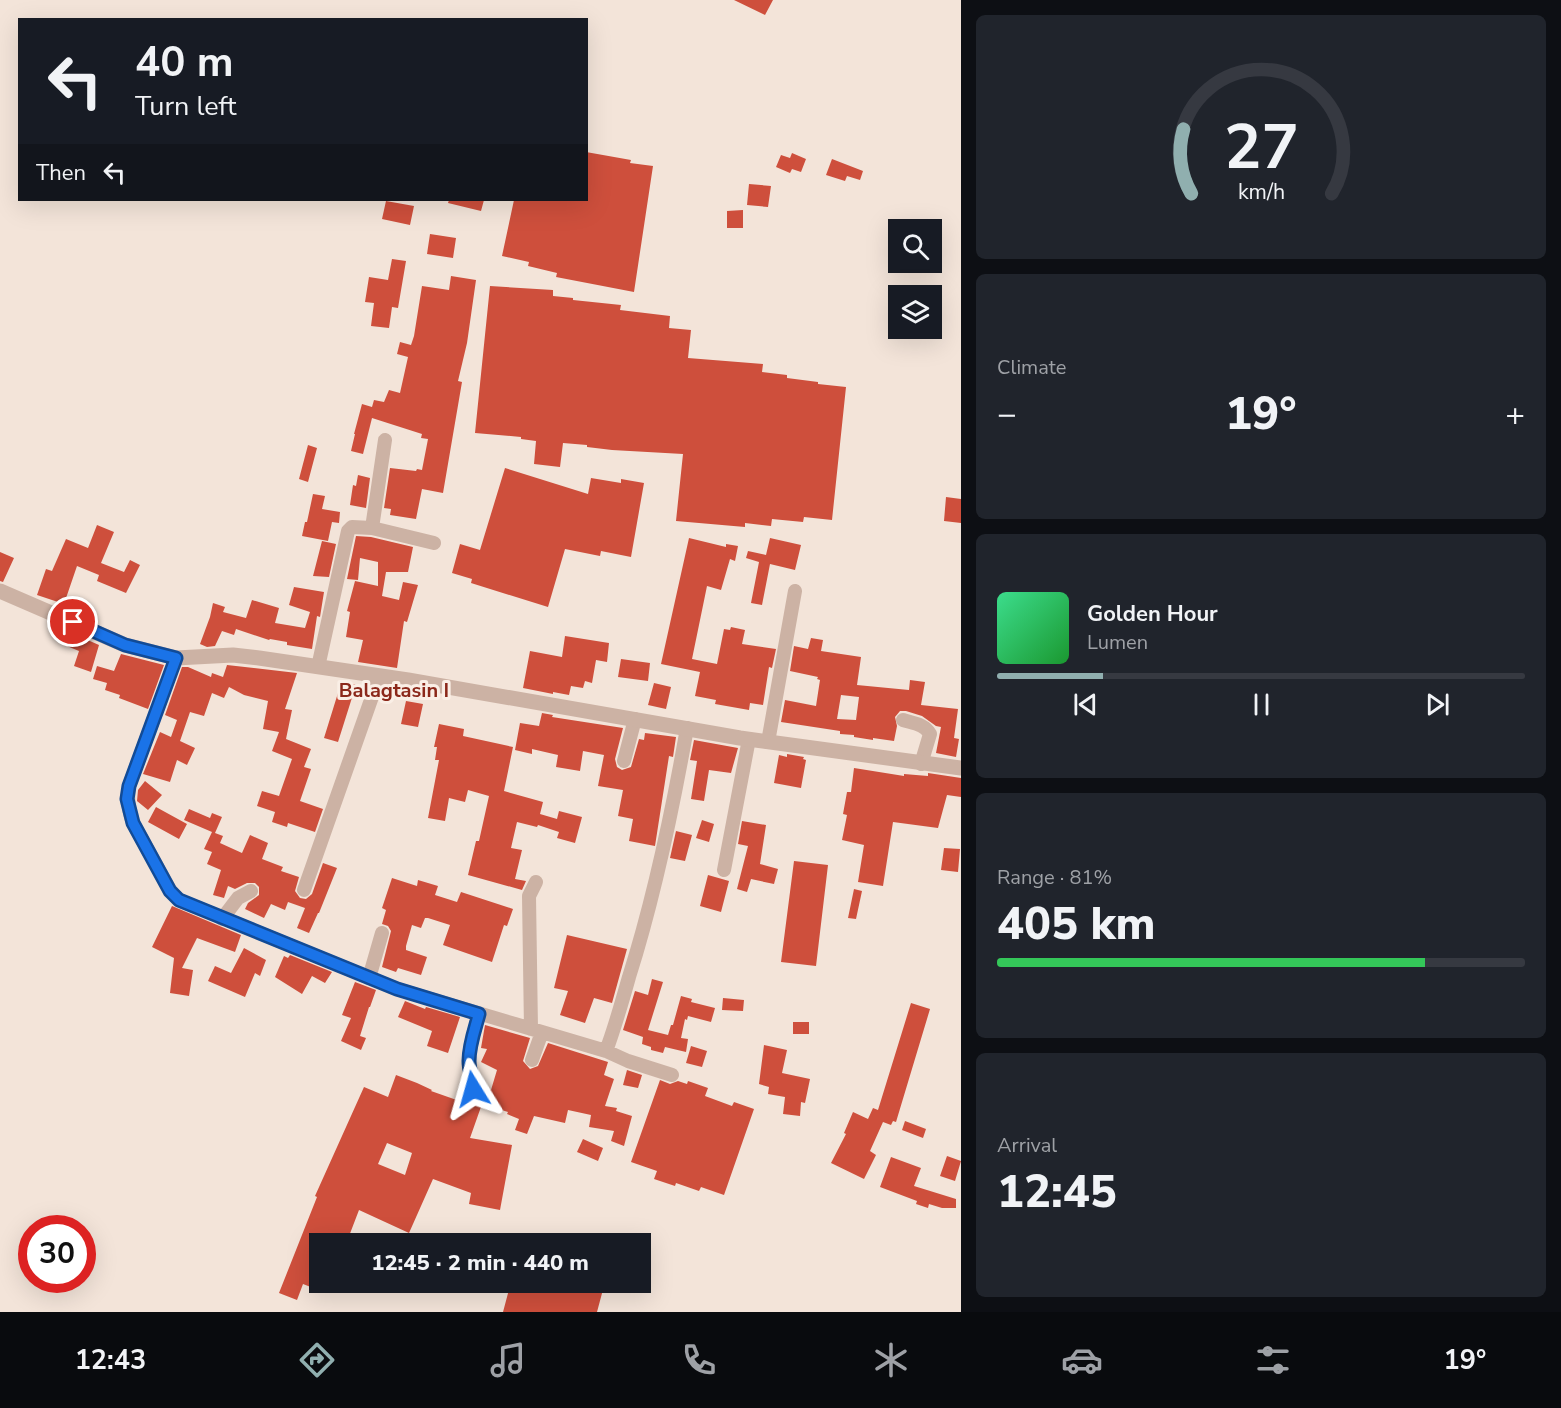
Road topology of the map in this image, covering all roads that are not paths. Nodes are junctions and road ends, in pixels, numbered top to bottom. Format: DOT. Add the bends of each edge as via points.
graph roads {
  1 [pos="385,440"];
  2 [pos="372,528"];
  3 [pos="434,543"];
  4 [pos="0,591"];
  5 [pos="795,591"];
  6 [pos="176,658"];
  7 [pos="318,667"];
  8 [pos="379,677"];
  9 [pos="635,719"];
  10 [pos="903,720"];
  11 [pos="687,729"];
  12 [pos="749,739"];
  13 [pos="768,742"];
  14 [pos="624,761"];
  15 [pos="921,764"];
  16 [pos="961,768"];
  17 [pos="724,870"];
  18 [pos="536,882"];
  19 [pos="304,890"];
  20 [pos="251,891"];
  21 [pos="222,919"];
  22 [pos="382,933"];
  23 [pos="369,978"];
  24 [pos="479,1014"];
  25 [pos="536,1031"];
  26 [pos="606,1051"];
  27 [pos="532,1060"];
  28 [pos="672,1075"];
  29 [pos="473,1089"];
  1 -- 2 [label="street"];
  2 -- 3 [label="street"];
  2 -- 7 [label="street" via="352,527 348,531"];
  4 -- 6 [label="street" via="125,645"];
  5 -- 13 [label="street"];
  6 -- 7 [label="street" via="233,655"];
  6 -- 21 [label="street" via="129,786 128,810 173,896"];
  7 -- 8 [label="street"];
  8 -- 9 [label="street"];
  8 -- 19 [label="street"];
  9 -- 11 [label="street"];
  9 -- 14 [label="street"];
  10 -- 15 [label="street" via="925,727 930,734"];
  11 -- 12 [label="street"];
  11 -- 26 [label="street" via="658,874"];
  12 -- 13 [label="street"];
  12 -- 17 [label="street"];
  13 -- 15 [label="street"];
  15 -- 16 [label="street"];
  18 -- 25 [label="street" via="529,901"];
  20 -- 21 [label="street" via="238,898"];
  21 -- 23 [label="street"];
  22 -- 23 [label="street"];
  23 -- 24 [label="street"];
  24 -- 25 [label="street"];
  24 -- 29 [label="street" via="470,1052"];
  25 -- 26 [label="street"];
  25 -- 27 [label="street"];
  26 -- 28 [label="street"];
}
